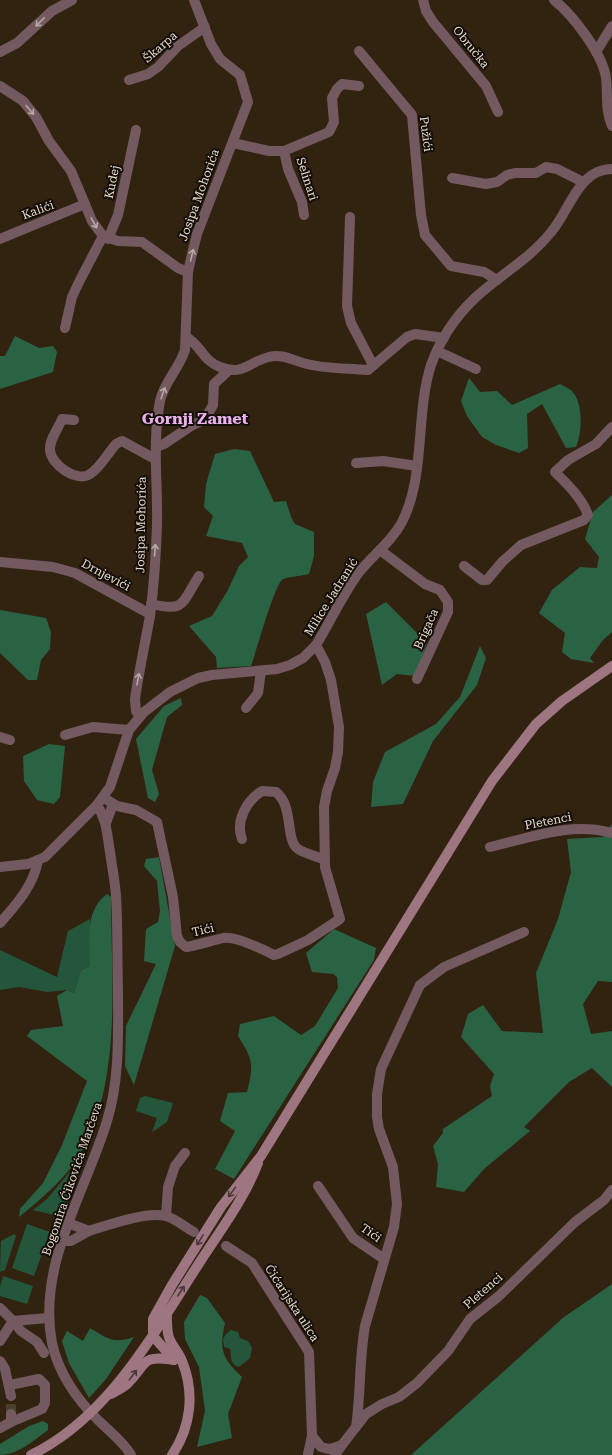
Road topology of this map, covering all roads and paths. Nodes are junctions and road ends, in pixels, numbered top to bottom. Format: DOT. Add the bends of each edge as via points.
graph roads {
  1 [pos="72,0"];
  2 [pos="194,0"];
  3 [pos="423,0"];
  4 [pos="554,0"];
  5 [pos="612,26"];
  6 [pos="205,27"];
  7 [pos="359,51"];
  8 [pos="0,52"];
  9 [pos="596,52"];
  10 [pos="609,74"];
  11 [pos="129,80"];
  12 [pos="0,86"];
  13 [pos="359,86"];
  14 [pos="498,112"];
  15 [pos="612,126"];
  16 [pos="136,130"];
  17 [pos="233,143"];
  18 [pos="284,151"];
  19 [pos="612,169"];
  20 [pos="452,178"];
  21 [pos="583,182"];
  22 [pos="85,204"];
  23 [pos="304,216"];
  24 [pos="350,217"];
  25 [pos="106,238"];
  26 [pos="0,239"];
  27 [pos="188,272"];
  28 [pos="497,280"];
  29 [pos="65,328"];
  30 [pos="186,337"];
  31 [pos="444,338"];
  32 [pos="437,351"];
  33 [pos="373,365"];
  34 [pos="476,369"];
  35 [pos="229,370"];
  36 [pos="74,420"];
  37 [pos="612,427"];
  38 [pos="156,447"];
  39 [pos="155,459"];
  40 [pos="356,463"];
  41 [pos="417,466"];
  42 [pos="380,550"];
  43 [pos="0,562"];
  44 [pos="464,566"];
  45 [pos="199,576"];
  46 [pos="150,609"];
  47 [pos="316,645"];
  48 [pos="612,666"];
  49 [pos="261,671"];
  50 [pos="417,679"];
  51 [pos="246,708"];
  52 [pos="139,716"];
  53 [pos="128,730"];
  54 [pos="65,735"];
  55 [pos="101,802"];
  56 [pos="113,804"];
  57 [pos="106,823"];
  58 [pos="612,833"];
  59 [pos="242,839"];
  60 [pos="490,847"];
  61 [pos="38,860"];
  62 [pos="325,860"];
  63 [pos="0,867"];
  64 [pos="0,923"];
  65 [pos="524,932"];
  66 [pos="184,1153"];
  67 [pos="261,1156"];
  68 [pos="318,1186"];
  69 [pos="612,1190"];
  70 [pos="166,1216"];
  71 [pos="68,1223"];
  72 [pos="89,1231"];
  73 [pos="194,1232"];
  74 [pos="62,1241"];
  75 [pos="226,1246"];
  76 [pos="384,1259"];
  77 [pos="0,1308"];
  78 [pos="167,1312"];
  79 [pos="48,1318"];
  80 [pos="13,1320"];
  81 [pos="153,1336"];
  82 [pos="170,1340"];
  83 [pos="0,1341"];
  84 [pos="44,1353"];
  85 [pos="174,1360"];
  86 [pos="0,1361"];
  87 [pos="187,1384"];
  88 [pos="10,1385"];
  89 [pos="11,1396"];
  90 [pos="103,1399"];
  91 [pos="356,1427"];
  92 [pos="0,1428"];
  93 [pos="312,1436"];
  94 [pos="342,1445"];
  95 [pos="325,1450"];
  96 [pos="308,1454"];
  97 [pos="31,1455"];
  98 [pos="131,1455"];
  99 [pos="172,1455"];
  100 [pos="335,1455"];
  1 -- 8 [label="street, one-way" via="52,11 17,43"];
  2 -- 6 [label="street, Josipa Mohorića"];
  3 -- 14 [label="street, Obručka" via="433,22 486,86"];
  4 -- 9 [label="street" via="569,14"];
  5 -- 9 [label="street"];
  6 -- 11 [label="street, Škarpa" via="178,46 148,74"];
  6 -- 17 [label="street, Josipa Mohorića" via="220,59 240,75 246,90 248,102"];
  7 -- 28 [label="street, Pužići" via="412,115 425,235 450,266 484,272"];
  9 -- 10 [label="street"];
  10 -- 15 [label="street" via="606,109"];
  12 -- 22 [label="street, one-way" via="23,102 36,117 49,141 71,171"];
  13 -- 18 [label="street, Selinari" via="342,84 337,89 332,98 334,122 329,132"];
  16 -- 25 [label="street, Kudej" via="118,215"];
  17 -- 18 [label="street, Selinari" via="269,151"];
  27 -- 17 [label="street, Josipa Mohorića, one-way" via="197,234"];
  18 -- 23 [label="street, Selinari" via="288,169 302,202"];
  19 -- 21 [label="street, Milice Jadranić" via="597,171"];
  20 -- 21 [label="street" via="486,184 497,182 507,175 536,173 546,168 557,169"];
  21 -- 28 [label="street, Milice Jadranić" via="539,248"];
  22 -- 25 [label="street, one-way" via="92,221"];
  22 -- 26 [label="street, Kalići"];
  24 -- 33 [label="street" via="348,306 351,323"];
  25 -- 27 [label="street" via="142,242 178,268"];
  25 -- 29 [label="street, Kudej" via="79,282 72,298"];
  27 -- 30 [label="street, Josipa Mohorića"];
  28 -- 31 [label="street, Milice Jadranić" via="470,303"];
  30 -- 35 [label="street" via="192,340 209,362"];
  38 -- 30 [label="street, Josipa Mohorića, one-way" via="160,400 168,380 182,361"];
  31 -- 32 [label="street, Milice Jadranić"];
  31 -- 33 [label="street" via="415,334 398,344"];
  32 -- 34 [label="street"];
  32 -- 41 [label="street, Milice Jadranić" via="425,387"];
  33 -- 35 [label="street" via="368,370 307,364 284,356 269,357 240,370"];
  35 -- 38 [label="street" via="214,384 213,405 205,419"];
  36 -- 39 [label="street" via="62,419 50,444 54,461 71,473 80,477 90,474 116,444 122,442"];
  37 -- 44 [label="street" via="596,444 568,460 555,472 585,507 588,515 584,520 520,545 486,580 482,580"];
  38 -- 39 [label="street, Josipa Mohorića"];
  46 -- 39 [label="street, Josipa Mohorića, one-way" via="157,524"];
  40 -- 41 [label="street" via="383,461"];
  41 -- 42 [label="street, Milice Jadranić" via="403,521"];
  42 -- 47 [label="street, Milice Jadranić" via="356,576"];
  42 -- 50 [label="street, Brigača" via="425,584 440,590 448,602 448,612"];
  43 -- 46 [label="street, Drnjevići" via="53,567 76,573"];
  45 -- 46 [label="street" via="181,605 175,608"];
  52 -- 46 [label="street, Josipa Mohorića, one-way" via="135,699"];
  47 -- 49 [label="street, Milice Jadranić" via="290,666"];
  47 -- 62 [label="street, Tići" via="325,662 339,727 338,752 324,807"];
  48 -- 67 [label="main road" via="562,701 536,724 492,781"];
  49 -- 51 [label="street" via="258,693"];
  49 -- 52 [label="street, Milice Jadranić" via="198,678 170,692"];
  52 -- 53 [label="street, Milice Jadranić"];
  53 -- 54 [label="street" via="93,727"];
  53 -- 55 [label="street" via="110,787"];
  55 -- 56 [label="street, Tići"];
  55 -- 57 [label="street, Bogomira Ćikovića Marčeva"];
  55 -- 61 [label="street" via="51,852"];
  56 -- 57 [label="street"];
  56 -- 62 [label="street, Tići" via="136,810 157,822 173,897 177,936 186,946 201,945 224,938 252,945 274,955 318,933 340,919"];
  57 -- 71 [label="street, Bogomira Ćikovića Marčeva" via="117,909 116,1073 113,1100 106,1123"];
  58 -- 60 [label="street, Pletenci" via="597,828 574,828"];
  59 -- 62 [label="street" via="239,827 250,800 262,791 276,792 285,802 293,844 298,850"];
  61 -- 63 [label="street" via="28,864"];
  61 -- 64 [label="street" via="36,872 25,892"];
  65 -- 76 [label="street, Pletenci" via="444,968 420,985 381,1069 377,1117 394,1167 397,1204 394,1227"];
  66 -- 70 [label="street" via="175,1166 168,1187"];
  78 -- 67 [label="main road, one-way" via="232,1212 253,1176"];
  67 -- 81 [label="main road, one-way" via="221,1207 161,1303 153,1319"];
  68 -- 76 [label="street, Tići" via="353,1238"];
  69 -- 91 [label="street, Pletenci" via="499,1296 470,1319 448,1351 417,1383 399,1397 366,1414"];
  70 -- 72 [label="street" via="126,1220"];
  70 -- 73 [label="street"];
  71 -- 72 [label="street"];
  71 -- 74 [label="street, Bogomira Ćikovića Marčeva"];
  72 -- 74 [label="street" via="71,1241"];
  74 -- 79 [label="street, Bogomira Ćikovića Marčeva"];
  75 -- 93 [label="street, Ćićarijska ulica" via="252,1263 308,1352"];
  76 -- 91 [label="street, Pletenci" via="362,1339 360,1402"];
  77 -- 80 [label="street"];
  78 -- 81 [label="main road"];
  78 -- 82 [label="main road"];
  79 -- 80 [label="street"];
  79 -- 98 [label="street, Bogomira Ćikovića Marčeva" via="58,1363 73,1391"];
  80 -- 83 [label="street"];
  80 -- 84 [label="street" via="21,1331 37,1342"];
  81 -- 82 [label="main road"];
  81 -- 85 [label="main road"];
  81 -- 90 [label="main road"];
  82 -- 87 [label="main road" via="182,1362"];
  85 -- 87 [label="main road"];
  90 -- 85 [label="main road, one-way" via="126,1385 148,1360 158,1357"];
  86 -- 88 [label="street"];
  87 -- 99 [label="main road" via="189,1419 181,1441"];
  88 -- 89 [label="street"];
  88 -- 92 [label="street" via="40,1379 45,1385 44,1403 42,1409 11,1418"];
  90 -- 97 [label="main road" via="63,1436"];
  91 -- 94 [label="street, Pletenci"];
  93 -- 95 [label="street"];
  93 -- 96 [label="street, Ćićarijska ulica"];
  94 -- 95 [label="street"];
  94 -- 100 [label="street, Pletenci"];
  95 -- 96 [label="street" via="313,1448"];
}
